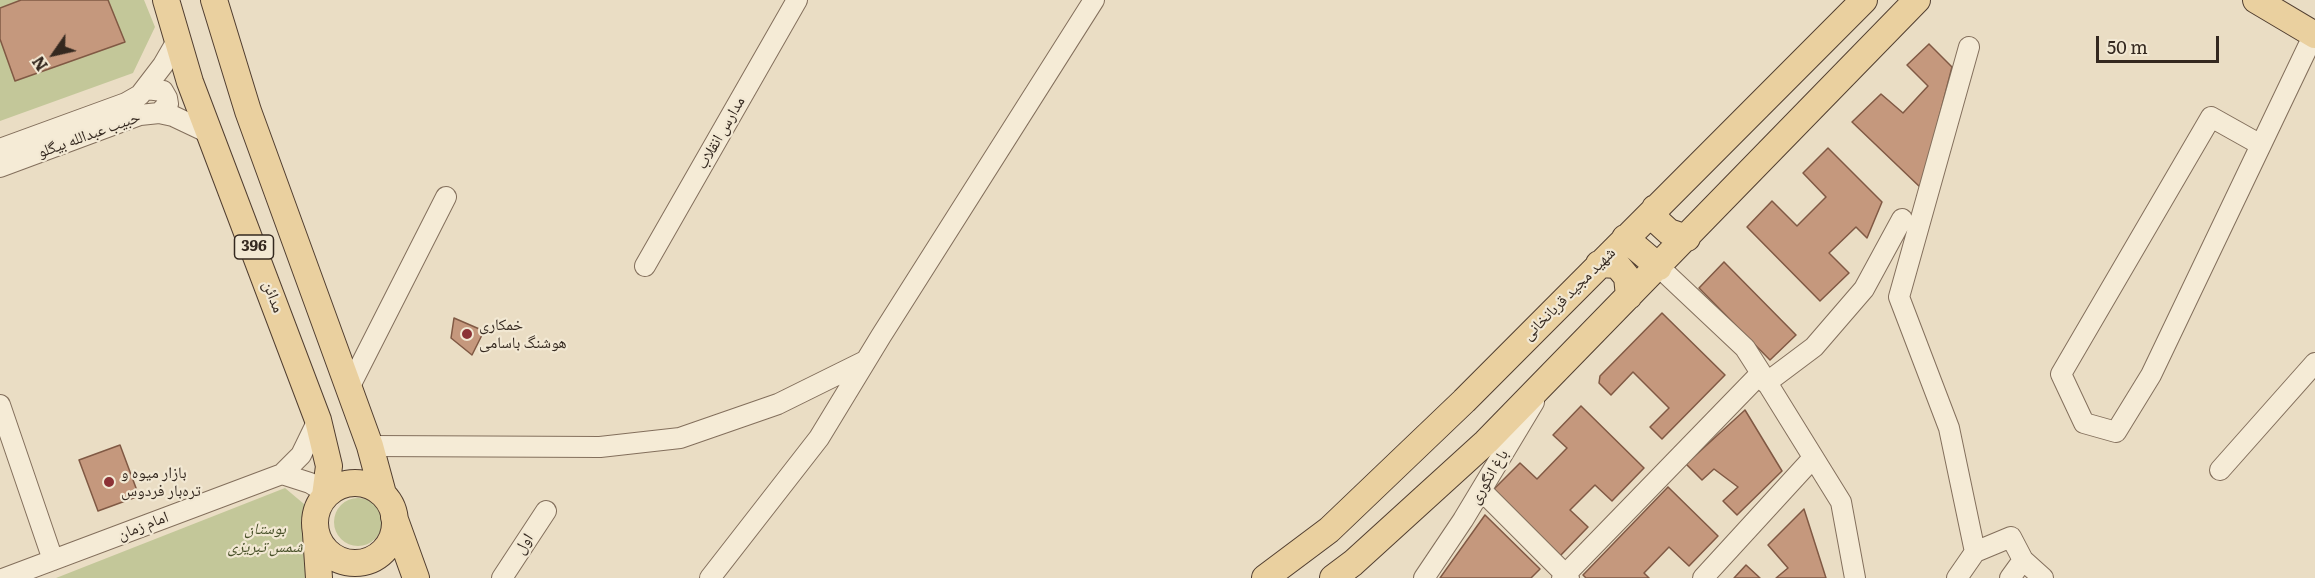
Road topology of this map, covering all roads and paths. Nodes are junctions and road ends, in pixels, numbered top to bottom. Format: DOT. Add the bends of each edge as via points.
graph roads {
  1 [pos="166,0"];
  2 [pos="214,0"];
  3 [pos="797,0"];
  4 [pos="1094,0"];
  5 [pos="1864,0"];
  6 [pos="1917,0"];
  7 [pos="2256,0"];
  8 [pos="2314,35"];
  9 [pos="177,39"];
  10 [pos="1969,47"];
  11 [pos="146,89"];
  12 [pos="159,113"];
  13 [pos="211,134"];
  14 [pos="2261,145"];
  15 [pos="0,149"];
  16 [pos="0,167"];
  17 [pos="446,197"];
  18 [pos="1655,208"];
  19 [pos="1902,219"];
  20 [pos="1625,238"];
  21 [pos="1687,238"];
  22 [pos="1599,264"];
  23 [pos="645,266"];
  24 [pos="1659,267"];
  25 [pos="1629,296"];
  26 [pos="865,361"];
  27 [pos="2315,363"];
  28 [pos="1552,374"];
  29 [pos="1764,378"];
  30 [pos="349,388"];
  31 [pos="0,405"];
  32 [pos="318,420"];
  33 [pos="370,446"];
  34 [pos="1813,458"];
  35 [pos="2220,470"];
  36 [pos="282,474"];
  37 [pos="1480,490"];
  38 [pos="383,494"];
  39 [pos="325,496"];
  40 [pos="546,511"];
  41 [pos="394,517"];
  42 [pos="316,534"];
  43 [pos="1975,552"];
  44 [pos="53,560"];
  45 [pos="2023,560"];
  46 [pos="1566,577"];
  47 [pos="5,578"];
  48 [pos="320,578"];
  49 [pos="416,578"];
  50 [pos="502,578"];
  51 [pos="710,578"];
  52 [pos="1265,578"];
  53 [pos="1333,578"];
  54 [pos="1424,578"];
  55 [pos="1703,578"];
  56 [pos="1855,578"];
  57 [pos="1957,578"];
  58 [pos="2010,578"];
  59 [pos="2043,578"];
  1 -- 9 [label="main road, مدائن / 396"];
  2 -- 30 [label="main road, 396" via="248,111"];
  3 -- 23 [label="street, مدارس انقلاب"];
  4 -- 26 [label="street"];
  5 -- 18 [label="main road, شهید مجید قربانخانی"];
  6 -- 21 [label="main road"];
  7 -- 8 [label="main road"];
  8 -- 14 [label="street"];
  9 -- 11 [label="street, حبیب عبدالله بیگلو"];
  9 -- 13 [label="main road, مدائن / 396"];
  10 -- 43 [label="street" via="1899,297 1948,428"];
  11 -- 12 [label="street" via="163,91 167,98 168,104"];
  11 -- 15 [label="street, حبیب عبدالله بیگلو" via="126,103"];
  12 -- 13 [label="street, حبیب عبدالله بیگلو"];
  12 -- 16 [label="street, حبیب عبدالله بیگلو" via="140,115"];
  13 -- 32 [label="main road, مدائن / 396"];
  14 -- 14 [label="street" via="2151,375 2116,432 2084,423 2061,374 2211,117"];
  17 -- 30 [label="street"];
  18 -- 20 [label="main road, شهید مجید قربانخانی"];
  18 -- 21 [label="main road" via="1657,221 1669,232"];
  19 -- 29 [label="street" via="1864,289 1814,347"];
  20 -- 22 [label="main road, شهید مجید قربانخانی"];
  20 -- 24 [label="main road"];
  21 -- 24 [label="main road"];
  22 -- 25 [label="main road" via="1617,265 1628,277"];
  22 -- 52 [label="main road, شهید مجید قربانخانی" via="1329,530"];
  24 -- 25 [label="main road"];
  24 -- 29 [label="street" via="1745,348"];
  25 -- 28 [label="main road"];
  26 -- 33 [label="street" via="778,404 680,438 600,447"];
  26 -- 51 [label="street" via="819,438"];
  27 -- 35 [label="street"];
  28 -- 37 [label="street, باغ انگوری"];
  28 -- 53 [label="main road" via="1485,442"];
  29 -- 34 [label="street"];
  29 -- 46 [label="street"];
  30 -- 33 [label="main road, 396"];
  31 -- 44 [label="street"];
  32 -- 36 [label="street" via="301,455"];
  32 -- 39 [label="main road, مدائن / 396" via="329,466"];
  33 -- 38 [label="main road, 396"];
  34 -- 55 [label="street"];
  34 -- 56 [label="street" via="1841,502"];
  36 -- 39 [label="street" via="310,483"];
  36 -- 44 [label="street, امام زمان"];
  37 -- 46 [label="street"];
  37 -- 54 [label="street, باغ انگوری"];
  38 -- 39 [label="main road" via="353,483"];
  38 -- 41 [label="main road"];
  39 -- 42 [label="main road" via="314,520"];
  40 -- 50 [label="street, اول"];
  41 -- 42 [label="main road" via="390,542 370,560 357,563 331,556"];
  41 -- 49 [label="main road"];
  42 -- 48 [label="main road"];
  43 -- 45 [label="street" via="2011,537"];
  43 -- 57 [label="street"];
  44 -- 47 [label="street, امام زمان"];
  45 -- 58 [label="street"];
  45 -- 59 [label="street"];
}
